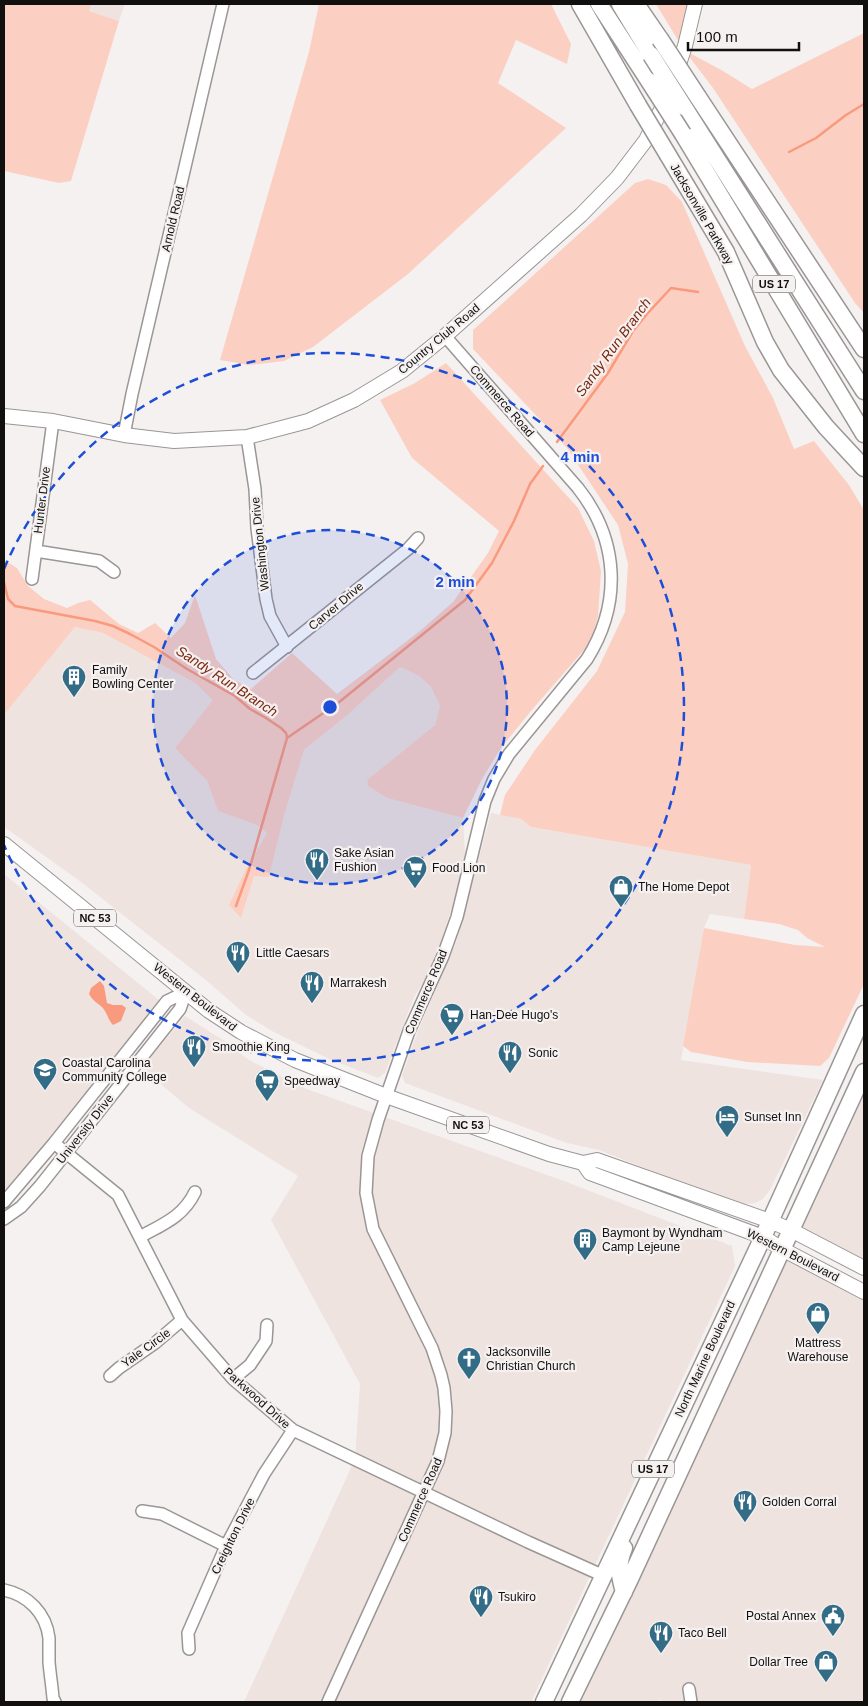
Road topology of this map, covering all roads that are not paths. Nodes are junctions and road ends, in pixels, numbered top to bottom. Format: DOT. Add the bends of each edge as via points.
graph roads {
  1 [pos="223,4"];
  2 [pos="580,4"];
  3 [pos="599,4"];
  4 [pos="620,4"];
  5 [pos="636,4"];
  6 [pos="695,4"];
  7 [pos="846,322"];
  8 [pos="445,336"];
  9 [pos="864,342"];
  10 [pos="864,349"];
  11 [pos="864,391"];
  12 [pos="4,416"];
  13 [pos="53,421"];
  14 [pos="864,434"];
  15 [pos="124,436"];
  16 [pos="247,437"];
  17 [pos="864,468"];
  18 [pos="418,538"];
  19 [pos="36,551"];
  20 [pos="114,572"];
  21 [pos="32,579"];
  22 [pos="287,647"];
  23 [pos="253,673"];
  24 [pos="4,844"];
  25 [pos="186,992"];
  26 [pos="864,1014"];
  27 [pos="864,1072"];
  28 [pos="860,1094"];
  29 [pos="386,1096"];
  30 [pos="54,1143"];
  31 [pos="66,1152"];
  32 [pos="583,1163"];
  33 [pos="195,1192"];
  34 [pos="4,1202"];
  35 [pos="4,1219"];
  36 [pos="770,1222"];
  37 [pos="790,1230"];
  38 [pos="140,1237"];
  39 [pos="763,1237"];
  40 [pos="782,1249"];
  41 [pos="864,1268"];
  42 [pos="864,1292"];
  43 [pos="182,1320"];
  44 [pos="267,1325"];
  45 [pos="110,1376"];
  46 [pos="233,1379"];
  47 [pos="293,1430"];
  48 [pos="425,1492"];
  49 [pos="638,1500"];
  50 [pos="142,1511"];
  51 [pos="226,1546"];
  52 [pos="604,1576"];
  53 [pos="4,1590"];
  54 [pos="624,1592"];
  55 [pos="596,1646"];
  56 [pos="189,1649"];
  57 [pos="689,1689"];
  58 [pos="55,1702"];
  59 [pos="328,1702"];
  60 [pos="544,1702"];
  61 [pos="570,1702"];
  62 [pos="691,1702"];
  1 -- 15 [label="street, Arnold Road"];
  2 -- 17 [label="highway, Jacksonville Parkway, bridge" via="726,252 765,342 782,370 826,427"];
  3 -- 14 [label="highway, US 17, bridge" via="683,134"];
  4 -- 11 [label="highway, US 17, bridge"];
  5 -- 7 [label="highway, bridge"];
  6 -- 8 [label="main road, Country Club Road" via="669,93 646,140 617,178 581,215"];
  7 -- 9 [label="highway"];
  7 -- 10 [label="highway"];
  8 -- 16 [label="main road, Country Club Road" via="402,371 354,400 308,421"];
  8 -- 29 [label="street, Commerce Road" via="594,510 609,552 610,597 596,644 509,754 494,779 485,801 457,917 409,1031"];
  12 -- 13 [label="main road, Country Club Road"];
  13 -- 15 [label="main road, Country Club Road"];
  13 -- 19 [label="street, Hunter Drive"];
  15 -- 16 [label="main road, Country Club Road" via="174,441"];
  16 -- 22 [label="street, Washington Drive" via="266,599 270,616"];
  18 -- 22 [label="street, Carver Drive"];
  19 -- 20 [label="street" via="99,561"];
  19 -- 21 [label="street, Hunter Drive"];
  22 -- 23 [label="street, Carver Drive"];
  24 -- 25 [label="main road, Western Boulevard / NC 53"];
  25 -- 29 [label="main road, Western Boulevard / NC 53" via="241,1032 295,1060"];
  25 -- 30 [label="street, University Drive" via="167,1001"];
  25 -- 31 [label="street, University Drive" via="180,1008"];
  26 -- 36 [label="highway, North Marine Boulevard / US 17"];
  27 -- 28 [label="highway, North Marine Boulevard / US 17"];
  28 -- 37 [label="highway, North Marine Boulevard / US 17"];
  29 -- 32 [label="main road, Western Boulevard / NC 53"];
  29 -- 48 [label="street, Commerce Road" via="369,1150 366,1193 373,1229 432,1348 444,1388 446,1411 442,1447"];
  30 -- 31 [label="street, Parkwood Drive"];
  30 -- 34 [label="street, University Drive"];
  31 -- 35 [label="street, University Drive" via="21,1207"];
  31 -- 38 [label="street, Parkwood Drive" via="118,1195"];
  32 -- 36 [label="main road, Western Boulevard / NC 53" via="596,1160"];
  32 -- 39 [label="main road, Western Boulevard / NC 53" via="590,1173"];
  33 -- 38 [label="street" via="179,1215"];
  36 -- 37 [label="main road, Western Boulevard / NC 53"];
  36 -- 39 [label="highway, North Marine Boulevard / US 17"];
  37 -- 40 [label="highway, North Marine Boulevard / US 17"];
  37 -- 41 [label="main road, Western Boulevard / NC 53"];
  38 -- 43 [label="street, Parkwood Drive"];
  39 -- 40 [label="main road, Western Boulevard / NC 53"];
  39 -- 49 [label="highway, North Marine Boulevard / US 17"];
  40 -- 42 [label="main road, Western Boulevard / NC 53"];
  40 -- 54 [label="highway, North Marine Boulevard / US 17"];
  43 -- 45 [label="street, Yale Circle"];
  43 -- 46 [label="street, Parkwood Drive"];
  44 -- 46 [label="street" via="266,1340 250,1365"];
  46 -- 47 [label="street, Parkwood Drive"];
  47 -- 48 [label="street, Parkwood Drive"];
  47 -- 51 [label="street, Creighton Drive" via="264,1474"];
  48 -- 52 [label="street, Parkwood Drive"];
  48 -- 59 [label="street, Commerce Road"];
  49 -- 52 [label="highway, North Marine Boulevard / US 17"];
  49 -- 54 [label="highway, US 17" via="619,1559"];
  50 -- 51 [label="street" via="162,1514"];
  51 -- 56 [label="street, Creighton Drive" via="188,1633"];
  52 -- 55 [label="highway, US 17" via="612,1593 598,1624"];
  52 -- 60 [label="highway, North Marine Boulevard / US 17"];
  53 -- 58 [label="street" via="25,1599 42,1616 49,1637"];
  54 -- 55 [label="highway, North Marine Boulevard / US 17"];
  55 -- 61 [label="highway, North Marine Boulevard / US 17"];
  57 -- 62 [label="street"];
}
